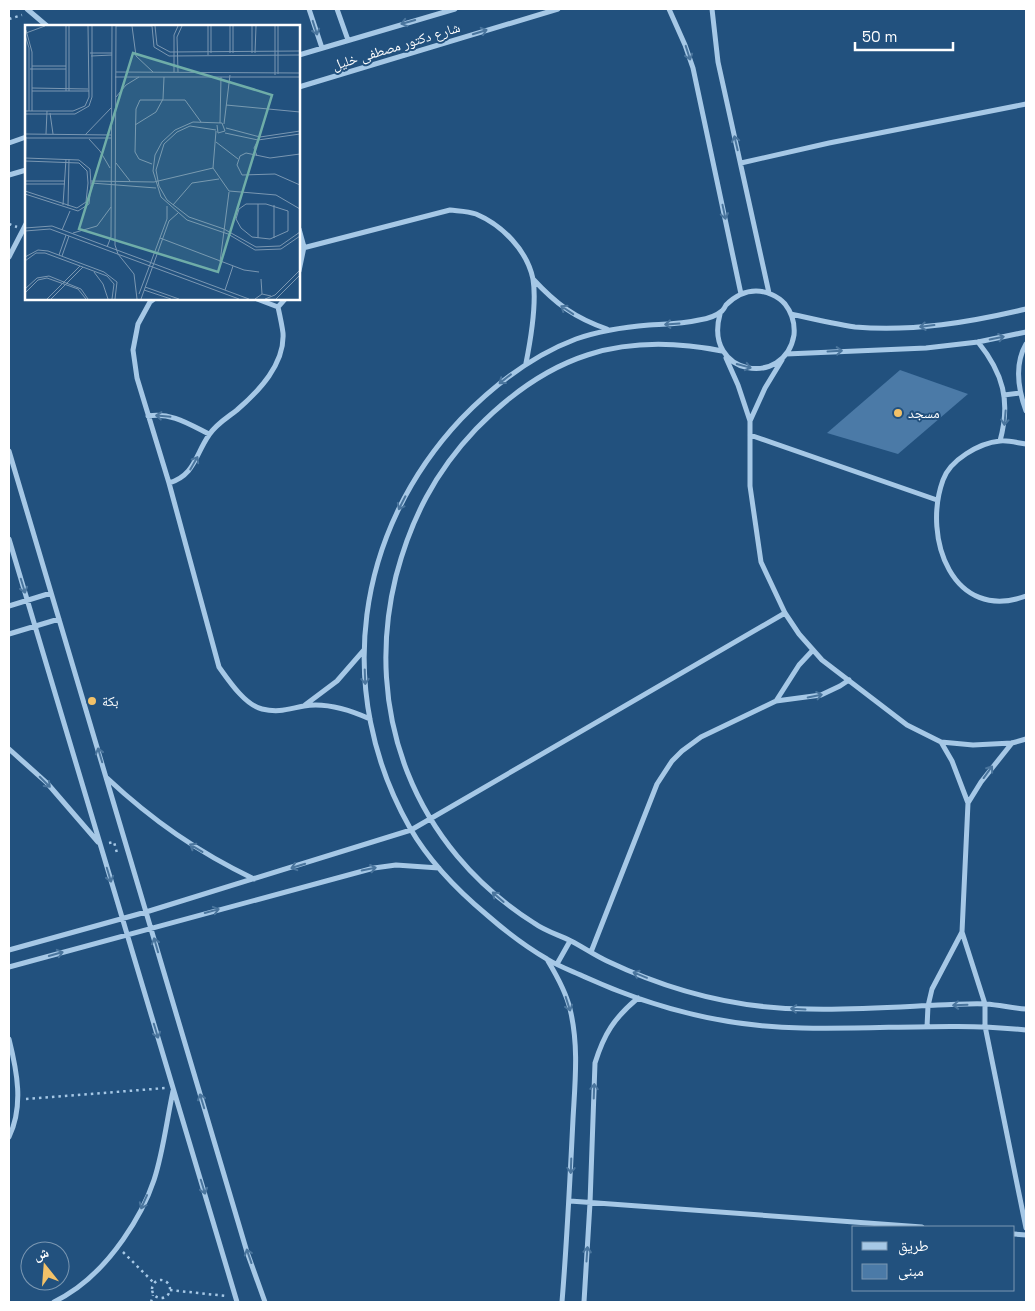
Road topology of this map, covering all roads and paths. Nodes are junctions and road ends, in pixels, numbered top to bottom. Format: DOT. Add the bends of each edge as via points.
graph roads {
  1 [pos="309,9"];
  2 [pos="337,9"];
  3 [pos="455,9"];
  4 [pos="558,9"];
  5 [pos="669,9"];
  6 [pos="712,9"];
  7 [pos="28,11"];
  8 [pos="9,19"];
  9 [pos="46,25"];
  10 [pos="348,40"];
  11 [pos="322,48"];
  12 [pos="300,55"];
  13 [pos="300,86"];
  14 [pos="1026,104"];
  15 [pos="25,138"];
  16 [pos="9,143"];
  17 [pos="741,163"];
  18 [pos="25,170"];
  19 [pos="9,175"];
  20 [pos="25,226"];
  21 [pos="301,248"];
  22 [pos="9,256"];
  23 [pos="533,278"];
  24 [pos="769,293"];
  25 [pos="741,294"];
  26 [pos="153,300"];
  27 [pos="259,300"];
  28 [pos="283,300"];
  29 [pos="278,307"];
  30 [pos="1026,309"];
  31 [pos="720,314"];
  32 [pos="792,314"];
  33 [pos="608,330"];
  34 [pos="1026,332"];
  35 [pos="978,342"];
  36 [pos="1026,344"];
  37 [pos="723,352"];
  38 [pos="785,356"];
  39 [pos="526,363"];
  40 [pos="1020,393"];
  41 [pos="1004,395"];
  42 [pos="1026,411"];
  43 [pos="148,416"];
  44 [pos="750,421"];
  45 [pos="209,434"];
  46 [pos="750,435"];
  47 [pos="1000,441"];
  48 [pos="1026,444"];
  49 [pos="9,451"];
  50 [pos="168,483"];
  51 [pos="938,500"];
  52 [pos="9,539"];
  53 [pos="51,593"];
  54 [pos="1026,596"];
  55 [pos="27,601"];
  56 [pos="9,606"];
  57 [pos="785,613"];
  58 [pos="59,619"];
  59 [pos="35,626"];
  60 [pos="9,634"];
  61 [pos="364,650"];
  62 [pos="813,650"];
  63 [pos="848,680"];
  64 [pos="776,701"];
  65 [pos="304,706"];
  66 [pos="370,720"];
  67 [pos="1026,739"];
  68 [pos="941,742"];
  69 [pos="1012,743"];
  70 [pos="9,749"];
  71 [pos="107,778"];
  72 [pos="968,803"];
  73 [pos="430,820"];
  74 [pos="411,830"];
  75 [pos="101,845"];
  76 [pos="128,850"];
  77 [pos="439,868"];
  78 [pos="254,879"];
  79 [pos="146,912"];
  80 [pos="122,918"];
  81 [pos="151,927"];
  82 [pos="962,932"];
  83 [pos="127,934"];
  84 [pos="570,941"];
  85 [pos="9,950"];
  86 [pos="591,952"];
  87 [pos="548,960"];
  88 [pos="557,964"];
  89 [pos="9,967"];
  90 [pos="638,998"];
  91 [pos="985,1004"];
  92 [pos="928,1006"];
  93 [pos="1026,1010"];
  94 [pos="985,1026"];
  95 [pos="927,1027"];
  96 [pos="1026,1030"];
  97 [pos="9,1039"];
  98 [pos="173,1088"];
  99 [pos="18,1100"];
  100 [pos="9,1137"];
  101 [pos="570,1201"];
  102 [pos="590,1202"];
  103 [pos="909,1226"];
  104 [pos="1026,1228"];
  105 [pos="118,1247"];
  106 [pos="154,1283"];
  107 [pos="170,1290"];
  108 [pos="153,1295"];
  109 [pos="236,1300"];
  110 [pos="54,1302"];
  111 [pos="151,1302"];
  112 [pos="265,1302"];
  113 [pos="562,1302"];
  114 [pos="584,1302"];
  1 -- 11 [label="street, one-way"];
  2 -- 10 [label="street"];
  3 -- 10 [label="street, شارع دكتور مصطفى خليل, one-way"];
  13 -- 4 [label="street, شارع دكتور مصطفى خليل, one-way"];
  5 -- 25 [label="street, one-way" via="693,68"];
  17 -- 6 [label="street, one-way" via="718,62"];
  7 -- 8 [label="path"];
  7 -- 9 [label="street"];
  10 -- 11 [label="street, شارع دكتور مصطفى خليل"];
  11 -- 12 [label="street, شارع دكتور مصطفى خليل"];
  14 -- 17 [label="street"];
  15 -- 16 [label="street"];
  17 -- 24 [label="street"];
  18 -- 19 [label="street"];
  20 -- 22 [label="street"];
  21 -- 23 [label="street" via="450,210 475,214 498,226 513,240"];
  33 -- 23 [label="street, one-way" via="566,310"];
  23 -- 39 [label="street" via="532,321"];
  24 -- 25 [label="street"];
  24 -- 32 [label="street"];
  25 -- 31 [label="street" via="728,302"];
  26 -- 43 [label="street" via="138,324 133,350"];
  27 -- 29 [label="street"];
  28 -- 29 [label="street"];
  29 -- 45 [label="street" via="283,335 280,356 271,373 246,402"];
  30 -- 32 [label="street, one-way" via="984,319 888,328 856,327"];
  31 -- 33 [label="street, one-way" via="697,321"];
  31 -- 37 [label="street" via="716,326 717,339"];
  32 -- 38 [label="street" via="793,342"];
  33 -- 39 [label="street" via="552,349"];
  35 -- 34 [label="street, one-way"];
  38 -- 35 [label="street, one-way"];
  35 -- 41 [label="street" via="996,370"];
  36 -- 40 [label="street" via="1018,371"];
  37 -- 38 [label="street, one-way" via="734,363 760,369"];
  37 -- 44 [label="street"];
  37 -- 73 [label="street" via="670,343 643,344 617,347 565,363 518,391 489,416 438,475 402,552 387,623 386,654 390,712 399,749"];
  38 -- 44 [label="street"];
  39 -- 61 [label="street, one-way" via="474,406 447,434 401,503 383,543 371,586"];
  40 -- 41 [label="street"];
  40 -- 42 [label="street"];
  41 -- 47 [label="street, one-way" via="1005,418"];
  45 -- 43 [label="street, one-way" via="171,416"];
  43 -- 50 [label="street"];
  44 -- 46 [label="street"];
  50 -- 45 [label="street, one-way" via="190,470"];
  46 -- 51 [label="street"];
  46 -- 57 [label="street" via="750,486 761,562"];
  47 -- 48 [label="street"];
  47 -- 51 [label="street" via="977,446 957,460 943,478"];
  49 -- 53 [label="street"];
  50 -- 65 [label="street" via="219,668 236,692 260,709 283,712"];
  51 -- 54 [label="street" via="939,545 946,566 957,583 974,596 993,602 1014,601"];
  52 -- 55 [label="street, one-way"];
  53 -- 55 [label="street"];
  53 -- 58 [label="street"];
  55 -- 56 [label="street"];
  55 -- 59 [label="street"];
  57 -- 62 [label="street"];
  57 -- 73 [label="street"];
  58 -- 59 [label="street"];
  71 -- 58 [label="street, one-way"];
  59 -- 60 [label="street"];
  59 -- 75 [label="street"];
  61 -- 65 [label="street" via="337,681"];
  61 -- 66 [label="street, one-way"];
  62 -- 63 [label="street"];
  62 -- 64 [label="street" via="799,665"];
  64 -- 63 [label="street, one-way" via="822,695"];
  63 -- 68 [label="street" via="907,725"];
  64 -- 86 [label="street" via="701,737 682,751 664,772"];
  65 -- 66 [label="street" via="338,707"];
  66 -- 74 [label="street" via="393,793"];
  67 -- 69 [label="street"];
  68 -- 69 [label="street"];
  68 -- 72 [label="street"];
  72 -- 69 [label="street, one-way" via="980,782"];
  70 -- 75 [label="street, one-way" via="47,783"];
  71 -- 76 [label="street"];
  78 -- 71 [label="street, one-way" via="176,835"];
  72 -- 82 [label="street"];
  73 -- 74 [label="street"];
  84 -- 73 [label="street, one-way" via="537,925 504,902 460,861"];
  74 -- 77 [label="street"];
  74 -- 78 [label="street, one-way"];
  75 -- 76 [label="path" via="114,842 117,853"];
  75 -- 80 [label="street, one-way"];
  76 -- 79 [label="street"];
  81 -- 77 [label="street, one-way" via="374,868"];
  77 -- 87 [label="street" via="458,890 494,921"];
  78 -- 79 [label="street"];
  79 -- 80 [label="street"];
  79 -- 81 [label="street"];
  80 -- 83 [label="street"];
  80 -- 85 [label="street"];
  81 -- 83 [label="street"];
  112 -- 81 [label="street, one-way" via="247,1252"];
  82 -- 91 [label="street"];
  82 -- 92 [label="street" via="932,989"];
  89 -- 83 [label="street, one-way"];
  83 -- 98 [label="street, one-way"];
  84 -- 86 [label="street"];
  84 -- 88 [label="street"];
  92 -- 86 [label="street, one-way" via="808,1010 722,1001 644,977"];
  87 -- 88 [label="street"];
  87 -- 101 [label="street, one-way" via="561,983 575,1033"];
  88 -- 90 [label="street"];
  90 -- 95 [label="street" via="717,1020 769,1027"];
  102 -- 90 [label="street, one-way" via="595,1063 610,1026"];
  91 -- 92 [label="street, one-way"];
  91 -- 93 [label="street"];
  91 -- 94 [label="street"];
  92 -- 95 [label="street"];
  94 -- 95 [label="street"];
  94 -- 96 [label="street"];
  94 -- 104 [label="street"];
  97 -- 99 [label="street"];
  98 -- 99 [label="path"];
  98 -- 105 [label="street, one-way" via="154,1180 136,1220"];
  98 -- 109 [label="street, one-way"];
  99 -- 100 [label="street"];
  101 -- 102 [label="street"];
  101 -- 113 [label="street"];
  102 -- 103 [label="street"];
  114 -- 102 [label="street, one-way"];
  105 -- 106 [label="path"];
  105 -- 110 [label="street" via="78,1287"];
  106 -- 107 [label="path" via="164,1281"];
  106 -- 108 [label="path"];
  107 -- 108 [label="path" via="165,1297"];
  107 -- 109 [label="path"];
  108 -- 111 [label="path"];
}
